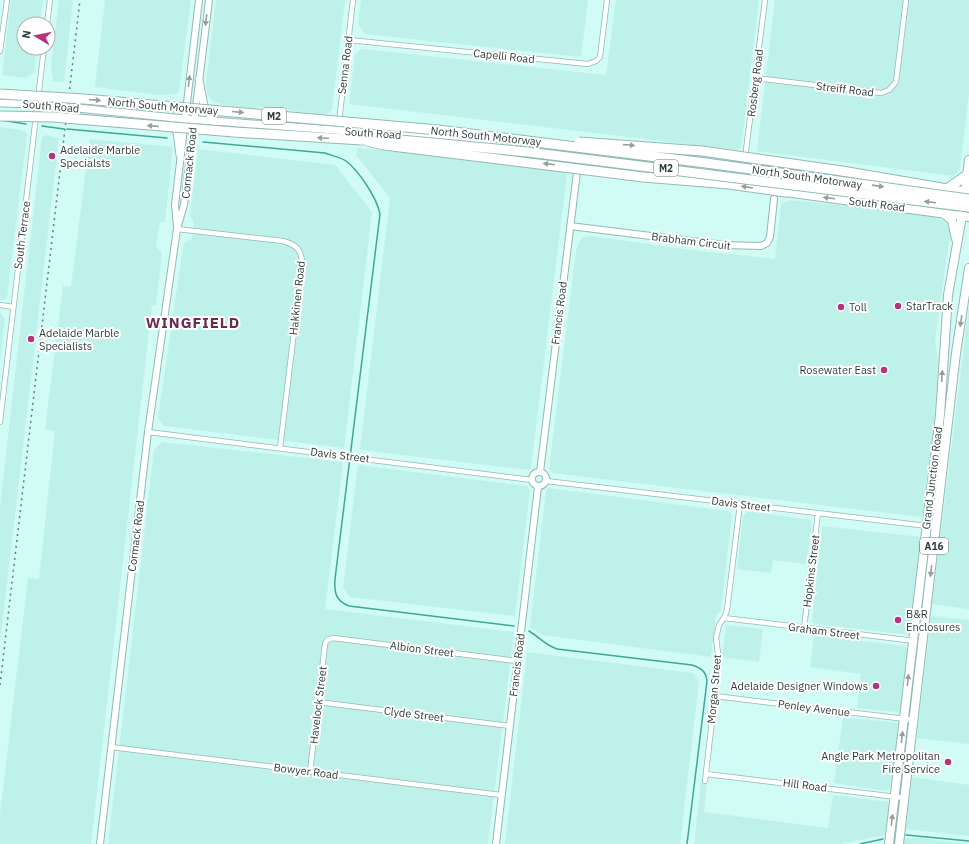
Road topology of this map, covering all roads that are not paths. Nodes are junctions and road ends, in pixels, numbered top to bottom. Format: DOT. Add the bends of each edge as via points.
graph roads {
  1 [pos="7,0"];
  2 [pos="50,0"];
  3 [pos="199,0"];
  4 [pos="209,0"];
  5 [pos="353,0"];
  6 [pos="607,0"];
  7 [pos="766,0"];
  8 [pos="906,0"];
  9 [pos="48,16"];
  10 [pos="194,39"];
  11 [pos="204,40"];
  12 [pos="349,40"];
  13 [pos="0,51"];
  14 [pos="43,56"];
  15 [pos="755,78"];
  16 [pos="199,80"];
  17 [pos="0,94"];
  18 [pos="0,103"];
  19 [pos="38,104"];
  20 [pos="0,116"];
  21 [pos="167,118"];
  22 [pos="185,119"];
  23 [pos="194,120"];
  24 [pos="214,122"];
  25 [pos="338,130"];
  26 [pos="362,140"];
  27 [pos="548,143"];
  28 [pos="580,154"];
  29 [pos="180,155"];
  30 [pos="969,160"];
  31 [pos="744,166"];
  32 [pos="967,174"];
  33 [pos="947,189"];
  34 [pos="768,190"];
  35 [pos="785,192"];
  36 [pos="968,195"];
  37 [pos="774,199"];
  38 [pos="969,207"];
  39 [pos="938,211"];
  40 [pos="965,216"];
  41 [pos="570,226"];
  42 [pos="177,229"];
  43 [pos="957,244"];
  44 [pos="969,268"];
  45 [pos="0,305"];
  46 [pos="13,307"];
  47 [pos="0,416"];
  48 [pos="0,422"];
  49 [pos="148,432"];
  50 [pos="280,448"];
  51 [pos="540,472"];
  52 [pos="532,480"];
  53 [pos="546,480"];
  54 [pos="538,487"];
  55 [pos="740,504"];
  56 [pos="818,513"];
  57 [pos="927,526"];
  58 [pos="936,527"];
  59 [pos="724,618"];
  60 [pos="804,628"];
  61 [pos="327,640"];
  62 [pos="913,641"];
  63 [pos="923,642"];
  64 [pos="517,661"];
  65 [pos="715,696"];
  66 [pos="318,702"];
  67 [pos="904,719"];
  68 [pos="914,720"];
  69 [pos="510,726"];
  70 [pos="111,748"];
  71 [pos="310,772"];
  72 [pos="706,774"];
  73 [pos="705,781"];
  74 [pos="502,795"];
  75 [pos="895,796"];
  76 [pos="905,798"];
  77 [pos="100,844"];
  78 [pos="496,844"];
  79 [pos="889,844"];
  80 [pos="899,844"];
  1 -- 13 [label="street"];
  2 -- 9 [label="street"];
  3 -- 10 [label="street, Cormack Road"];
  4 -- 11 [label="street, Cormack Road, one-way"];
  5 -- 12 [label="street, Senna Road"];
  6 -- 12 [label="street, Capelli Road" via="600,57 588,64"];
  7 -- 15 [label="street, Rosberg Road"];
  8 -- 15 [label="street, Streiff Road" via="896,82 889,90 880,93"];
  10 -- 11 [label="street"];
  22 -- 10 [label="street, Cormack Road, one-way"];
  11 -- 16 [label="street, Cormack Road"];
  12 -- 25 [label="street, Senna Road"];
  14 -- 19 [label="street, South Terrace"];
  15 -- 31 [label="street, Rosberg Road"];
  16 -- 23 [label="street, Cormack Road"];
  16 -- 24 [label="main road" via="204,106"];
  17 -- 27 [label="highway, North South Motorway / M2, one-way, bridge" via="159,105 438,130"];
  18 -- 19 [label="main road, South Road"];
  19 -- 21 [label="main road, South Road"];
  19 -- 46 [label="street, South Terrace"];
  26 -- 20 [label="highway, North South Motorway / M2, one-way, bridge" via="53,117"];
  21 -- 22 [label="main road, South Road"];
  21 -- 29 [label="main road" via="177,132"];
  22 -- 23 [label="main road, South Road"];
  22 -- 29 [label="street, Cormack Road"];
  23 -- 24 [label="main road, South Road"];
  23 -- 42 [label="street, Cormack Road" via="184,205"];
  24 -- 25 [label="main road, South Road"];
  25 -- 28 [label="main road, South Road" via="456,139"];
  34 -- 26 [label="highway, one-way, bridge" via="643,177 384,145"];
  38 -- 26 [label="highway, North South Motorway / M2, one-way, bridge" via="528,152 379,138"];
  27 -- 33 [label="highway, one-way, bridge" via="586,142 702,151"];
  27 -- 36 [label="highway, North South Motorway / M2, one-way, bridge"];
  28 -- 31 [label="main road, South Road" via="731,172 737,172"];
  28 -- 41 [label="street, Francis Road"];
  29 -- 42 [label="street, Cormack Road" via="175,205"];
  30 -- 32 [label="highway, Grand Junction Road / A16"];
  32 -- 33 [label="highway"];
  32 -- 36 [label="highway, Grand Junction Road / A16"];
  33 -- 36 [label="highway"];
  34 -- 35 [label="highway"];
  34 -- 37 [label="street"];
  35 -- 37 [label="street"];
  39 -- 35 [label="highway, South Road, one-way"];
  36 -- 40 [label="highway, Grand Junction Road / A16"];
  37 -- 41 [label="street, Brabham Circuit" via="770,237 767,243 761,246 724,245"];
  39 -- 40 [label="highway, South Road"];
  39 -- 43 [label="highway" via="952,220"];
  40 -- 43 [label="highway, Grand Junction Road / A16"];
  41 -- 51 [label="street, Francis Road"];
  42 -- 49 [label="street, Cormack Road"];
  42 -- 50 [label="street, Hakkinen Road" via="283,241 300,250 302,265"];
  57 -- 43 [label="highway, Grand Junction Road / A16, one-way" via="940,415 948,295"];
  44 -- 58 [label="highway, Grand Junction Road / A16, one-way" via="956,353"];
  45 -- 46 [label="street"];
  46 -- 47 [label="street, South Terrace"];
  47 -- 48 [label="street, South Terrace"];
  49 -- 50 [label="street, Davis Street"];
  49 -- 70 [label="street, Cormack Road"];
  50 -- 52 [label="street, Davis Street"];
  51 -- 52 [label="street" via="533,475"];
  51 -- 53 [label="street" via="546,476"];
  52 -- 54 [label="street"];
  53 -- 54 [label="street" via="544,485"];
  53 -- 55 [label="street, Davis Street"];
  54 -- 64 [label="street, Francis Road"];
  55 -- 56 [label="street, Davis Street"];
  55 -- 59 [label="street, Morgan Street"];
  56 -- 57 [label="street, Davis Street"];
  56 -- 60 [label="street, Hopkins Street"];
  57 -- 58 [label="street, Davis Street"];
  57 -- 62 [label="highway, Grand Junction Road / A16"];
  58 -- 63 [label="highway, Grand Junction Road / A16, one-way"];
  59 -- 60 [label="street, Graham Street"];
  59 -- 65 [label="street, Morgan Street" via="719,625 716,638 719,661"];
  60 -- 62 [label="street, Graham Street"];
  61 -- 64 [label="street, Albion Street" via="333,638"];
  61 -- 66 [label="street, Havelock Street"];
  62 -- 63 [label="street, Graham Street"];
  67 -- 62 [label="highway, Grand Junction Road / A16, one-way"];
  63 -- 68 [label="highway, Grand Junction Road / A16"];
  64 -- 69 [label="street, Francis Road"];
  65 -- 67 [label="street, Penley Avenue"];
  65 -- 72 [label="street, Morgan Street"];
  66 -- 69 [label="street, Clyde Street"];
  66 -- 71 [label="street, Havelock Street"];
  67 -- 68 [label="street, Penley Avenue"];
  75 -- 67 [label="highway, Grand Junction Road / A16, one-way"];
  68 -- 76 [label="highway, Grand Junction Road / A16"];
  69 -- 74 [label="street, Francis Road"];
  70 -- 71 [label="street, Bowyer Road"];
  70 -- 77 [label="street, Cormack Road"];
  71 -- 74 [label="street, Bowyer Road"];
  72 -- 73 [label="street, Morgan Street"];
  72 -- 75 [label="street, Hill Road"];
  74 -- 78 [label="street, Francis Road"];
  75 -- 76 [label="street, Hill Road"];
  79 -- 75 [label="highway, Grand Junction Road / A16, one-way"];
  76 -- 80 [label="highway, Grand Junction Road / A16"];
}
